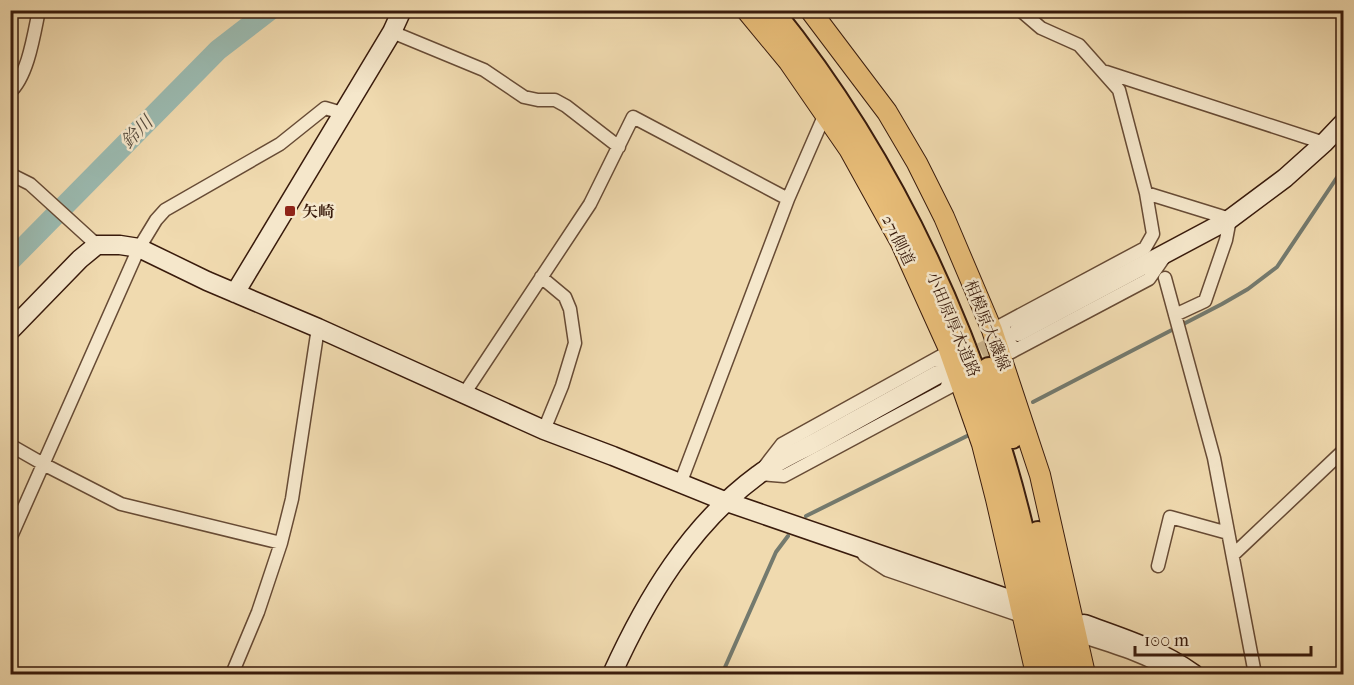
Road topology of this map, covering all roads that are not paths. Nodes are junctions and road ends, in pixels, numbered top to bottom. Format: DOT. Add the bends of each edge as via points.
graph roads {
  1 [pos="39,10"];
  2 [pos="402,10"];
  3 [pos="746,10"];
  4 [pos="771,10"];
  5 [pos="789,10"];
  6 [pos="810,10"];
  7 [pos="1020,10"];
  8 [pos="392,32"];
  9 [pos="1104,72"];
  10 [pos="10,92"];
  11 [pos="342,113"];
  12 [pos="825,114"];
  13 [pos="1344,122"];
  14 [pos="1324,143"];
  15 [pos="619,147"];
  16 [pos="10,174"];
  17 [pos="1146,193"];
  18 [pos="788,199"];
  19 [pos="1230,219"];
  20 [pos="98,245"];
  21 [pos="139,248"];
  22 [pos="541,277"];
  23 [pos="1165,278"];
  24 [pos="235,293"];
  25 [pos="1176,318"];
  26 [pos="318,328"];
  27 [pos="10,331"];
  28 [pos="1007,338"];
  29 [pos="946,371"];
  30 [pos="464,394"];
  31 [pos="544,430"];
  32 [pos="10,445"];
  33 [pos="1344,450"];
  34 [pos="45,465"];
  35 [pos="680,484"];
  36 [pos="727,502"];
  37 [pos="1228,533"];
  38 [pos="10,539"];
  39 [pos="281,543"];
  40 [pos="845,543"];
  41 [pos="1233,555"];
  42 [pos="1158,566"];
  43 [pos="1009,599"];
  44 [pos="1024,617"];
  45 [pos="1080,629"];
  46 [pos="232,675"];
  47 [pos="612,675"];
  48 [pos="1036,675"];
  49 [pos="1051,675"];
  50 [pos="1068,675"];
  51 [pos="1085,675"];
  52 [pos="1174,675"];
  53 [pos="1194,675"];
  54 [pos="1255,675"];
  1 -- 10 [label="street" via="30,51"];
  2 -- 8 [label="street"];
  3 -- 12 [label="main road, 271側道"];
  4 -- 49 [label="highway, 小田原厚木道路" via="872,155 915,235 961,336 1013,493 1038,597"];
  5 -- 50 [label="highway, 小田原厚木道路" via="883,144 928,225 976,332 1027,487"];
  6 -- 28 [label="main road, 相模原大磯線" via="887,112"];
  7 -- 9 [label="street" via="1041,28 1079,45"];
  8 -- 11 [label="street"];
  8 -- 15 [label="street" via="484,70 524,97 555,100"];
  9 -- 14 [label="street"];
  9 -- 17 [label="street" via="1119,90"];
  11 -- 21 [label="street" via="325,108 280,144 165,210"];
  11 -- 24 [label="street"];
  12 -- 18 [label="street"];
  12 -- 29 [label="main road, 271側道" via="876,194 901,243"];
  13 -- 14 [label="street"];
  14 -- 19 [label="street"];
  15 -- 18 [label="street" via="633,117"];
  15 -- 22 [label="street" via="590,204"];
  16 -- 20 [label="street" via="30,184"];
  17 -- 19 [label="street"];
  17 -- 28 [label="street" via="1154,234 1145,248"];
  18 -- 35 [label="street"];
  19 -- 25 [label="street" via="1205,301"];
  19 -- 28 [label="street"];
  20 -- 21 [label="street"];
  20 -- 27 [label="street"];
  21 -- 24 [label="street"];
  21 -- 34 [label="street"];
  22 -- 30 [label="street"];
  22 -- 31 [label="street" via="565,297 574,343"];
  23 -- 25 [label="street"];
  24 -- 26 [label="street"];
  25 -- 37 [label="street" via="1214,458"];
  26 -- 30 [label="street"];
  26 -- 39 [label="street" via="292,499"];
  28 -- 45 [label="main road, 相模原大磯線"];
  29 -- 36 [label="street" via="759,474"];
  29 -- 44 [label="main road, 271側道" via="988,466"];
  30 -- 31 [label="street"];
  31 -- 35 [label="street"];
  32 -- 34 [label="street"];
  33 -- 41 [label="street"];
  34 -- 38 [label="street"];
  34 -- 39 [label="street" via="121,504"];
  35 -- 36 [label="street"];
  36 -- 40 [label="street"];
  36 -- 47 [label="street" via="672,564"];
  37 -- 41 [label="street"];
  37 -- 42 [label="street" via="1170,517"];
  39 -- 46 [label="street"];
  40 -- 43 [label="street"];
  40 -- 44 [label="street" via="887,570"];
  41 -- 54 [label="street"];
  44 -- 48 [label="main road, 271側道"];
  45 -- 51 [label="main road, 相模原大磯線"];
  45 -- 52 [label="street"];
  45 -- 53 [label="street" via="1156,651"];
}
